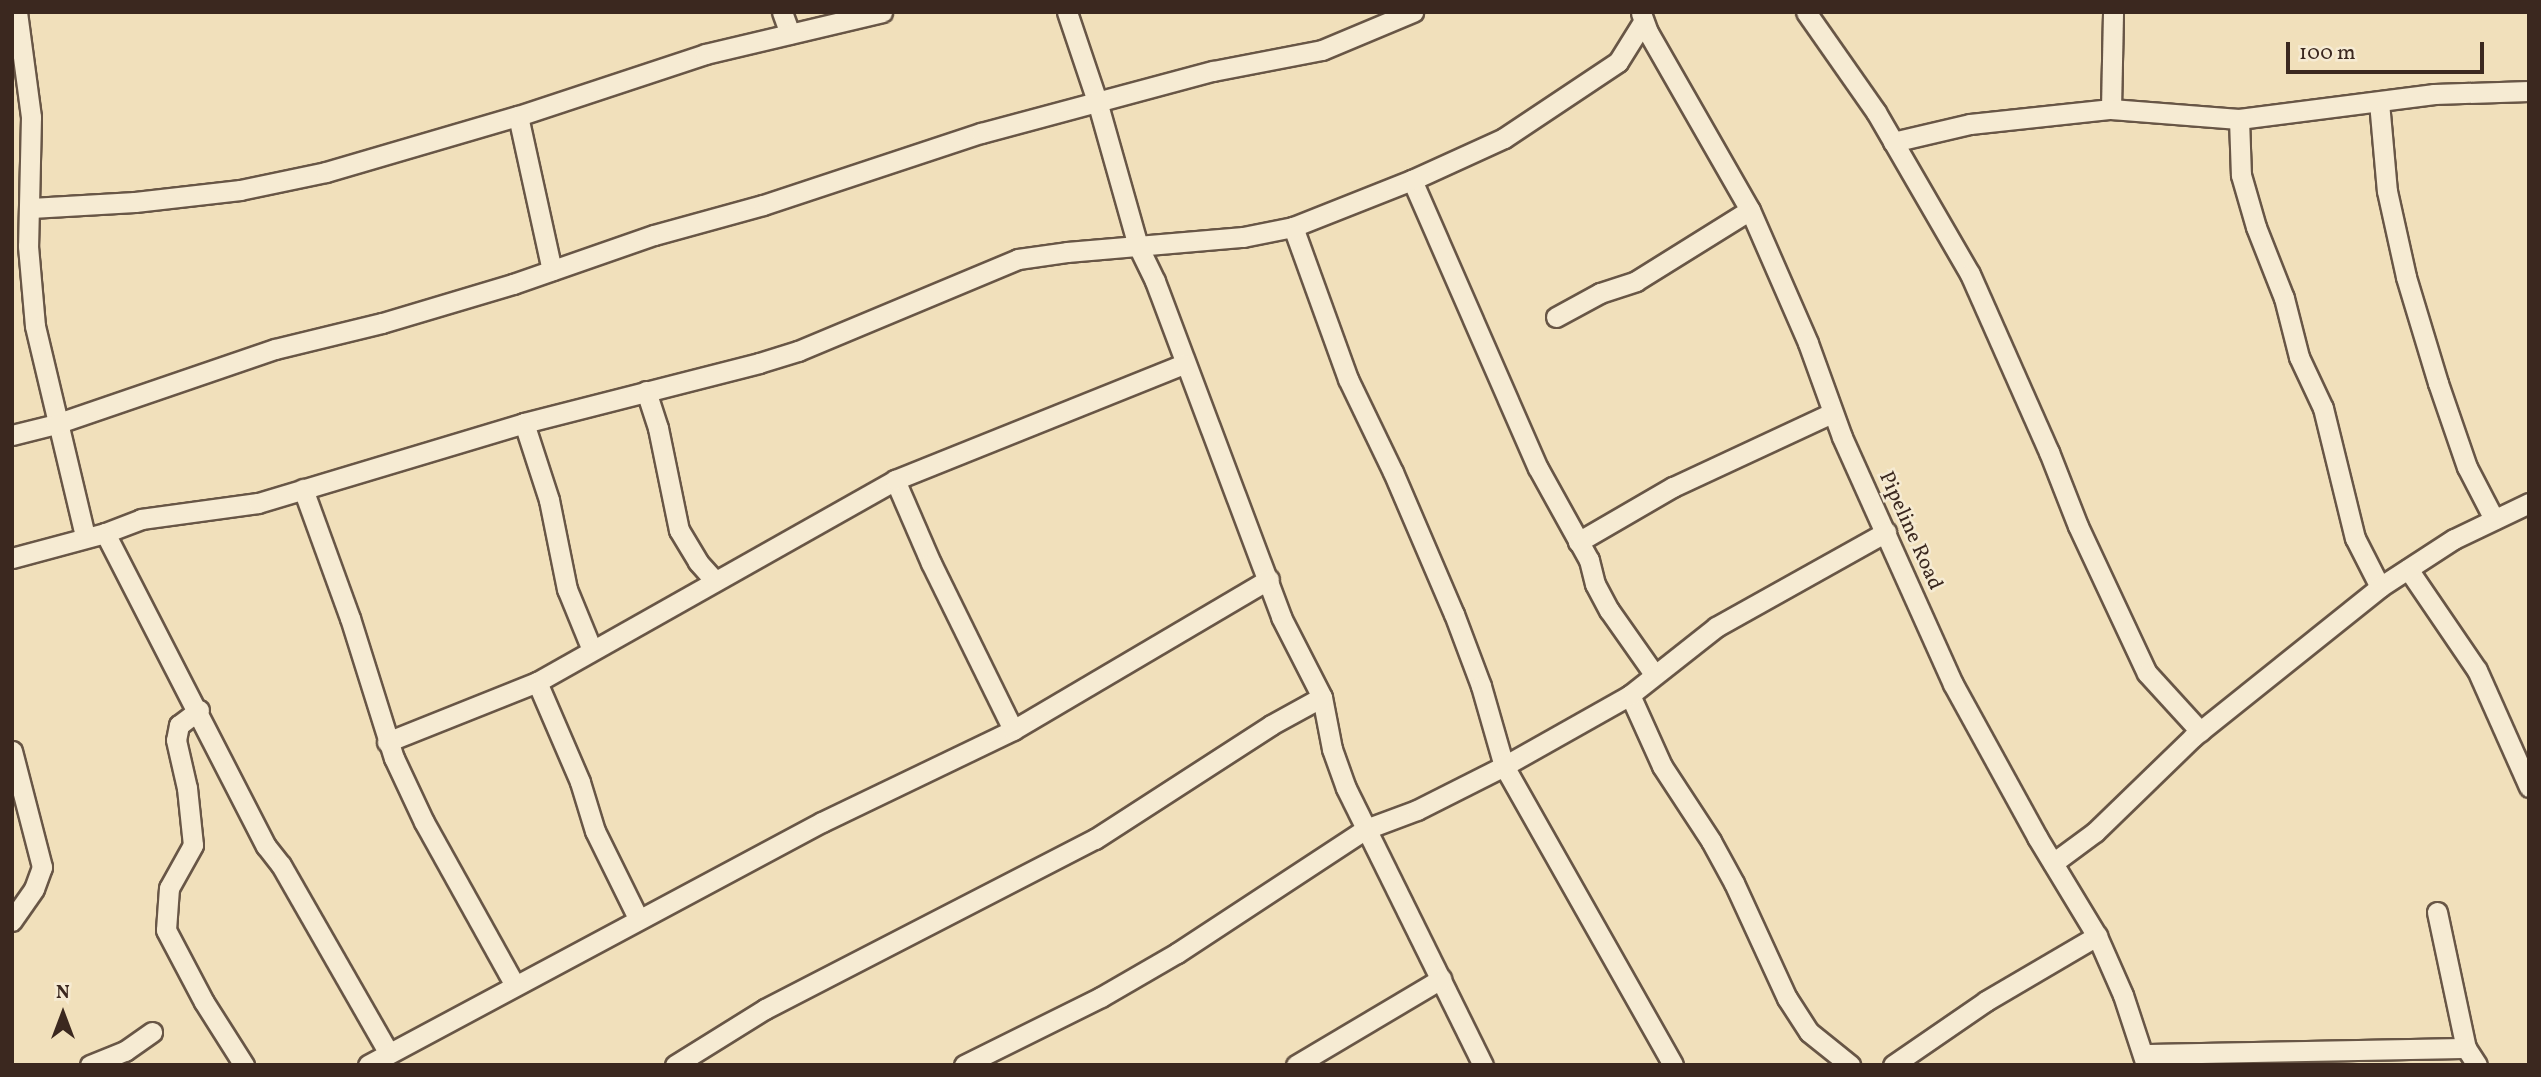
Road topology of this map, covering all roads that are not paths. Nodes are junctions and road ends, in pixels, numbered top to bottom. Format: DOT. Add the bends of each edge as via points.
graph roads {
  1 [pos="17,12"];
  2 [pos="782,12"];
  3 [pos="882,12"];
  4 [pos="1067,12"];
  5 [pos="1413,12"];
  6 [pos="1806,12"];
  7 [pos="2113,12"];
  8 [pos="1642,17"];
  9 [pos="790,34"];
  10 [pos="2529,91"];
  11 [pos="1097,101"];
  12 [pos="2379,102"];
  13 [pos="2111,109"];
  14 [pos="518,116"];
  15 [pos="22,118"];
  16 [pos="2239,119"];
  17 [pos="1893,142"];
  18 [pos="1412,180"];
  19 [pos="31,208"];
  20 [pos="1750,210"];
  21 [pos="1293,227"];
  22 [pos="1138,246"];
  23 [pos="20,247"];
  24 [pos="552,270"];
  25 [pos="1556,317"];
  26 [pos="1184,364"];
  27 [pos="646,391"];
  28 [pos="1832,413"];
  29 [pos="524,423"];
  30 [pos="56,424"];
  31 [pos="12,435"];
  32 [pos="895,480"];
  33 [pos="303,489"];
  34 [pos="2529,503"];
  35 [pos="2494,519"];
  36 [pos="1886,532"];
  37 [pos="105,533"];
  38 [pos="85,536"];
  39 [pos="1578,542"];
  40 [pos="12,558"];
  41 [pos="2408,569"];
  42 [pos="1269,579"];
  43 [pos="715,580"];
  44 [pos="2381,587"];
  45 [pos="593,650"];
  46 [pos="1654,674"];
  47 [pos="537,682"];
  48 [pos="1630,695"];
  49 [pos="1322,697"];
  50 [pos="199,710"];
  51 [pos="1013,730"];
  52 [pos="2200,731"];
  53 [pos="387,741"];
  54 [pos="12,751"];
  55 [pos="1504,766"];
  56 [pos="2529,787"];
  57 [pos="1366,829"];
  58 [pos="2053,863"];
  59 [pos="2437,912"];
  60 [pos="638,918"];
  61 [pos="12,921"];
  62 [pos="2097,936"];
  63 [pos="1441,979"];
  64 [pos="514,984"];
  65 [pos="152,1032"];
  66 [pos="388,1052"];
  67 [pos="2471,1056"];
  68 [pos="1322,1058"];
  69 [pos="2146,1059"];
  70 [pos="90,1065"];
  71 [pos="244,1065"];
  72 [pos="368,1065"];
  73 [pos="675,1065"];
  74 [pos="964,1065"];
  75 [pos="1296,1065"];
  76 [pos="1483,1065"];
  77 [pos="1673,1065"];
  78 [pos="1850,1065"];
  79 [pos="1893,1065"];
  1 -- 15 [label="street"];
  2 -- 9 [label="street"];
  3 -- 9 [label="street"];
  4 -- 11 [label="street"];
  5 -- 11 [label="street" via="1322,50 1213,71"];
  6 -- 17 [label="street"];
  7 -- 13 [label="street"];
  8 -- 18 [label="street" via="1618,62 1504,138"];
  8 -- 20 [label="street, Pipeline Road"];
  9 -- 14 [label="street" via="705,54"];
  10 -- 12 [label="street" via="2434,94"];
  11 -- 22 [label="street"];
  11 -- 24 [label="street" via="981,133"];
  12 -- 16 [label="street"];
  12 -- 35 [label="street" via="2387,191 2406,277 2468,467"];
  13 -- 16 [label="street"];
  13 -- 17 [label="street" via="1970,124"];
  14 -- 19 [label="street" via="326,172 240,190"];
  14 -- 24 [label="street"];
  15 -- 19 [label="street"];
  16 -- 44 [label="street" via="2241,174 2256,227 2284,298 2299,357 2323,408 2355,538"];
  17 -- 52 [label="street" via="1970,274 2147,673"];
  18 -- 21 [label="street"];
  18 -- 39 [label="street" via="1513,415"];
  19 -- 23 [label="street"];
  20 -- 25 [label="street" via="1636,281 1600,293"];
  20 -- 28 [label="street, Pipeline Road" via="1808,343"];
  21 -- 22 [label="street" via="1243,237"];
  21 -- 55 [label="street" via="1348,379 1454,614"];
  22 -- 26 [label="street"];
  22 -- 27 [label="street" via="1018,259 798,351"];
  23 -- 30 [label="street"];
  24 -- 30 [label="street" via="382,323 275,349"];
  26 -- 32 [label="street"];
  26 -- 42 [label="street"];
  27 -- 29 [label="street"];
  27 -- 43 [label="street" via="679,530"];
  28 -- 36 [label="street, Pipeline Road"];
  28 -- 39 [label="street" via="1673,486"];
  29 -- 33 [label="street"];
  29 -- 45 [label="street" via="549,500 567,589"];
  30 -- 31 [label="street"];
  30 -- 38 [label="street"];
  32 -- 43 [label="street"];
  32 -- 51 [label="street"];
  33 -- 37 [label="street" via="258,503 141,519"];
  33 -- 53 [label="street" via="350,618"];
  34 -- 35 [label="street"];
  35 -- 41 [label="street"];
  36 -- 46 [label="street" via="1716,627"];
  36 -- 58 [label="street, Pipeline Road" via="1953,684"];
  37 -- 38 [label="street"];
  37 -- 50 [label="street"];
  38 -- 40 [label="street"];
  39 -- 46 [label="street" via="1609,610"];
  41 -- 44 [label="street"];
  41 -- 56 [label="street" via="2477,670"];
  42 -- 49 [label="street" via="1281,617"];
  42 -- 51 [label="street"];
  43 -- 45 [label="street"];
  44 -- 52 [label="street"];
  45 -- 47 [label="street"];
  46 -- 48 [label="street"];
  47 -- 53 [label="street"];
  47 -- 60 [label="street" via="580,782 595,831"];
  48 -- 55 [label="street"];
  48 -- 78 [label="street" via="1662,766 1734,883 1787,999 1809,1032"];
  49 -- 57 [label="street" via="1332,749"];
  49 -- 73 [label="street" via="1095,839 765,1009"];
  50 -- 66 [label="street" via="266,846"];
  50 -- 71 [label="street" via="179,725 176,740 187,788 192,845 169,888 166,930"];
  51 -- 60 [label="street"];
  52 -- 58 [label="street" via="2095,832"];
  53 -- 64 [label="street" via="424,822"];
  54 -- 61 [label="street" via="42,867 34,889"];
  55 -- 57 [label="street"];
  55 -- 77 [label="street"];
  57 -- 63 [label="street"];
  57 -- 74 [label="street" via="1177,953 1101,997"];
  58 -- 62 [label="street, Pipeline Road"];
  59 -- 67 [label="street"];
  60 -- 64 [label="street"];
  62 -- 69 [label="street, Pipeline Road"];
  62 -- 79 [label="street" via="1986,1001"];
  63 -- 68 [label="street"];
  63 -- 76 [label="street"];
  64 -- 66 [label="street"];
  65 -- 70 [label="street" via="125,1051"];
  66 -- 72 [label="street"];
  67 -- 69 [label="street"];
  68 -- 75 [label="street"];
}
